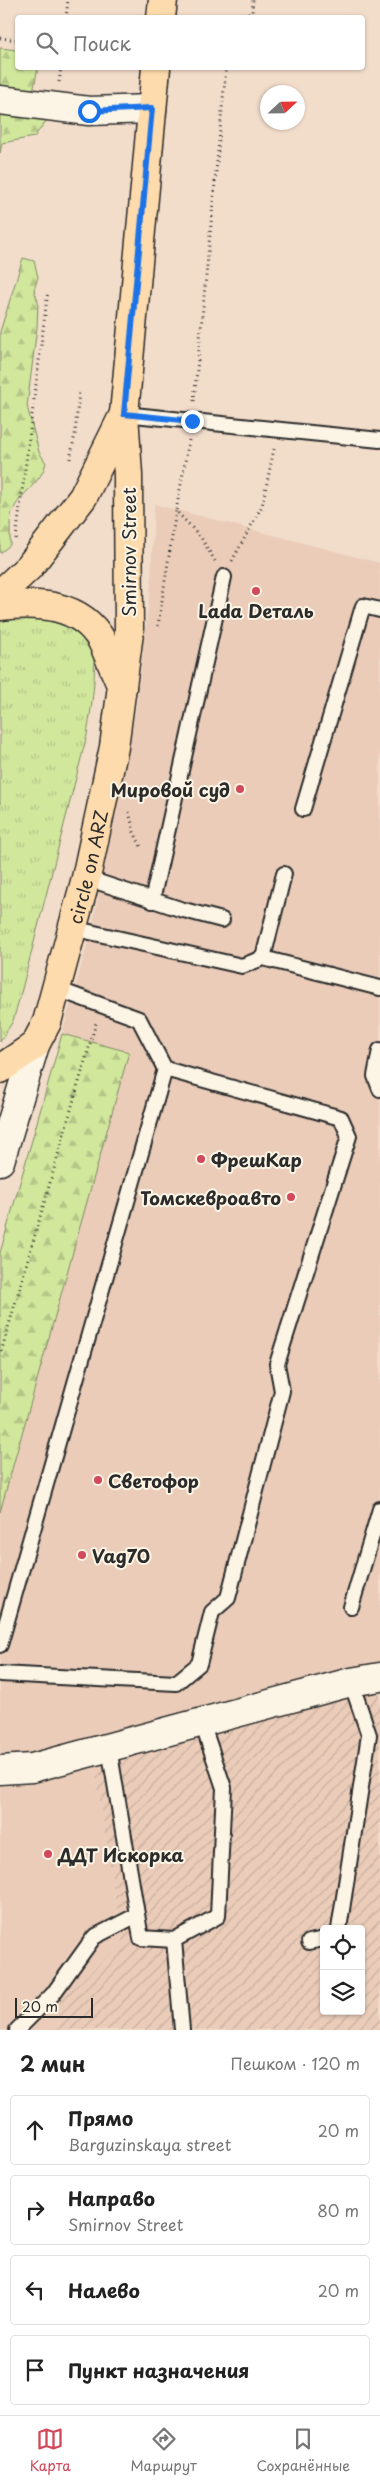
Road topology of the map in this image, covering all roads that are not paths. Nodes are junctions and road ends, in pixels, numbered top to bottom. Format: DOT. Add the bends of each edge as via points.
graph roads {
  1 [pos="163,0"];
  2 [pos="161,15"];
  3 [pos="156,70"];
  4 [pos="0,100"];
  5 [pos="152,108"];
  6 [pos="124,414"];
  7 [pos="380,440"];
  8 [pos="224,577"];
  9 [pos="0,594"];
  10 [pos="0,606"];
  11 [pos="380,610"];
  12 [pos="122,688"];
  13 [pos="303,809"];
  14 [pos="284,874"];
  15 [pos="86,878"];
  16 [pos="152,900"];
  17 [pos="222,920"];
  18 [pos="72,928"];
  19 [pos="263,958"];
  20 [pos="380,988"];
  21 [pos="57,989"];
  22 [pos="35,1045"];
  23 [pos="380,1050"];
  24 [pos="0,1069"];
  25 [pos="165,1069"];
  26 [pos="380,1089"];
  27 [pos="0,1161"];
  28 [pos="380,1509"];
  29 [pos="350,1607"];
  30 [pos="0,1645"];
  31 [pos="0,1674"];
  32 [pos="380,1677"];
  33 [pos="350,1682"];
  34 [pos="202,1723"];
  35 [pos="109,1748"];
  36 [pos="0,1770"];
  37 [pos="137,1915"];
  38 [pos="340,1925"];
  39 [pos="174,1940"];
  40 [pos="320,1940"];
  41 [pos="309,1942"];
  42 [pos="17,2030"];
  43 [pos="182,2030"];
  1 -- 2 [label="main road"];
  3 -- 5 [label="main road, Smirnov Street"];
  4 -- 5 [label="street" via="89,111"];
  5 -- 6 [label="main road, Smirnov Street"];
  6 -- 7 [label="lane"];
  6 -- 9 [label="main road, Smirnov Street" via="84,497 29,567"];
  6 -- 12 [label="main road, Smirnov Street" via="128,475 129,633"];
  8 -- 16 [label="lane"];
  10 -- 12 [label="main road" via="31,603 59,608 82,618 101,639"];
  11 -- 13 [label="lane" via="362,606"];
  12 -- 15 [label="main road, circle on ARZ" via="106,793"];
  14 -- 19 [label="lane"];
  15 -- 16 [label="lane"];
  15 -- 18 [label="main road, circle on ARZ"];
  16 -- 17 [label="lane"];
  18 -- 19 [label="lane" via="242,966"];
  18 -- 21 [label="main road, circle on ARZ"];
  19 -- 20 [label="lane"];
  21 -- 22 [label="main road, circle on ARZ" via="47,1022"];
  21 -- 25 [label="lane" via="139,1019"];
  22 -- 24 [label="main road, circle on ARZ"];
  22 -- 27 [label="street"];
  23 -- 26 [label="lane" via="375,1076"];
  25 -- 30 [label="lane"];
  25 -- 31 [label="lane" via="341,1118 349,1136 277,1364 282,1391 228,1598 212,1612 199,1664 176,1682"];
  28 -- 29 [label="lane"];
  32 -- 33 [label="street"];
  33 -- 34 [label="street"];
  33 -- 38 [label="lane" via="369,1735"];
  34 -- 35 [label="street"];
  34 -- 39 [label="lane" via="224,1788 218,1916"];
  35 -- 36 [label="street" via="32,1768"];
  35 -- 37 [label="lane"];
  37 -- 39 [label="lane" via="141,1938"];
  37 -- 42 [label="lane" via="94,1937 53,1994"];
  39 -- 43 [label="lane"];
  40 -- 41 [label="lane"];
}
